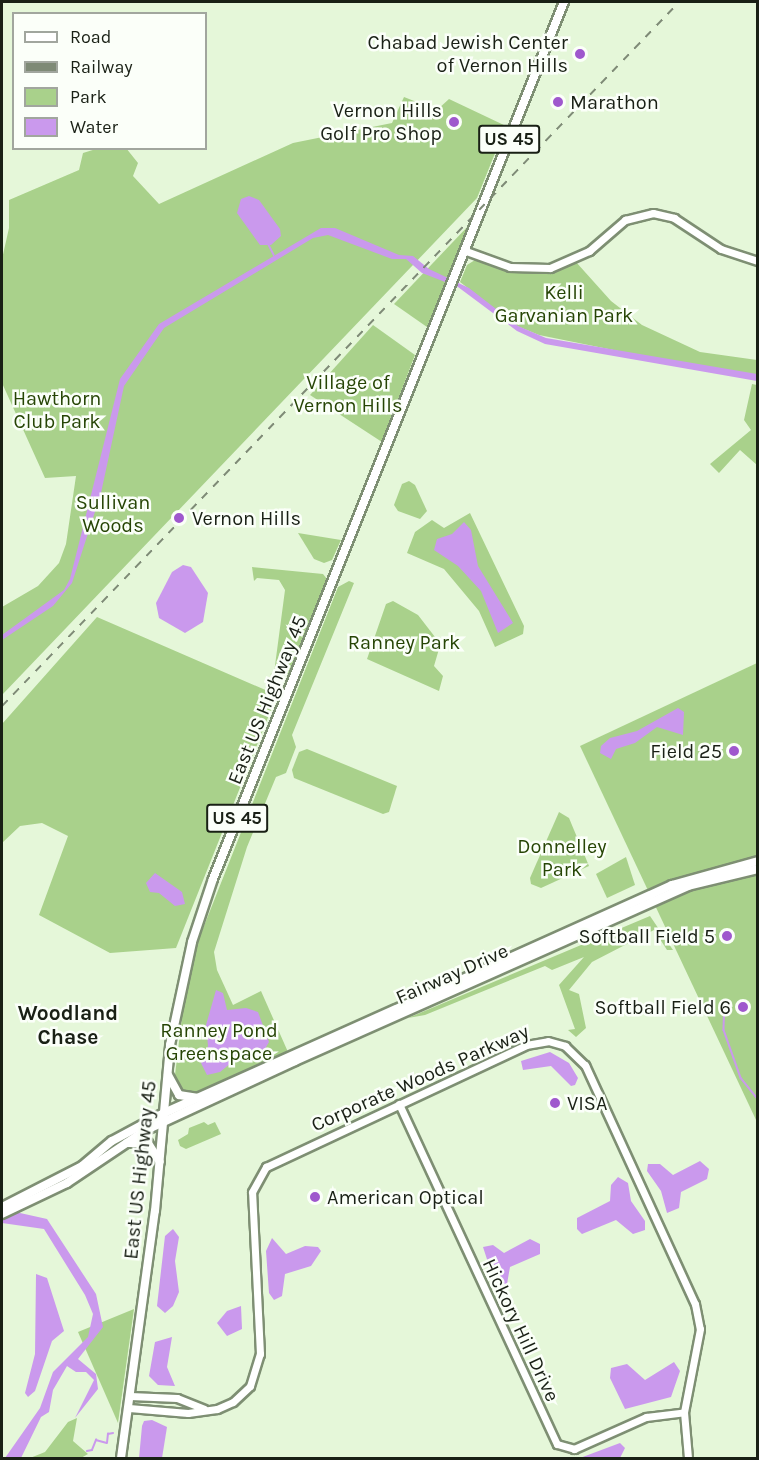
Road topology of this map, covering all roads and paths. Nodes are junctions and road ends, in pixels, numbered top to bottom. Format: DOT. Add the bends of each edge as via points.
graph roads {
  1 [pos="564,2"];
  2 [pos="466,251"];
  3 [pos="758,261"];
  4 [pos="758,861"];
  5 [pos="758,869"];
  6 [pos="167,1072"];
  7 [pos="197,1098"];
  8 [pos="399,1104"];
  9 [pos="164,1117"];
  10 [pos="116,1148"];
  11 [pos="160,1163"];
  12 [pos="5,1209"];
  13 [pos="130,1396"];
  14 [pos="129,1408"];
  15 [pos="206,1410"];
  16 [pos="684,1412"];
  17 [pos="121,1458"];
  18 [pos="688,1458"];
  1 -- 2 [label="main road, US 45"];
  2 -- 3 [label="street" via="510,267 550,268 589,250 625,220 653,213 674,218 721,249"];
  2 -- 6 [label="main road, East US Highway 45 / US 45" via="203,906 185,966"];
  4 -- 7 [label="main road, Fairway Drive" via="672,885"];
  5 -- 9 [label="main road, Fairway Drive" via="705,881 652,901"];
  6 -- 7 [label="main road" via="180,1095"];
  6 -- 9 [label="main road, East US Highway 45 / US 45"];
  7 -- 9 [label="main road, Fairway Drive"];
  8 -- 15 [label="street, Corporate Woods Parkway" via="279,1159 258,1178 252,1207 259,1363 250,1386 239,1398"];
  8 -- 16 [label="street, Hickory Hill Drive" via="557,1444 574,1449 646,1417"];
  8 -- 16 [label="street, Corporate Woods Parkway" via="535,1042 565,1046 579,1057 695,1304 700,1336"];
  9 -- 10 [label="main road"];
  9 -- 11 [label="main road, East US Highway 45 / US 45"];
  9 -- 12 [label="main road" via="112,1141 82,1166"];
  10 -- 11 [label="main road" via="130,1142 148,1143"];
  10 -- 12 [label="main road" via="67,1183"];
  11 -- 13 [label="main road, East US Highway 45 / US 45"];
  13 -- 14 [label="main road, East US Highway 45 / US 45"];
  13 -- 15 [label="street" via="177,1398"];
  14 -- 15 [label="street, Corporate Woods Parkway" via="188,1413"];
  14 -- 17 [label="main road, East US Highway 45 / US 45"];
  16 -- 18 [label="street, Corporate Woods Parkway"];
}
